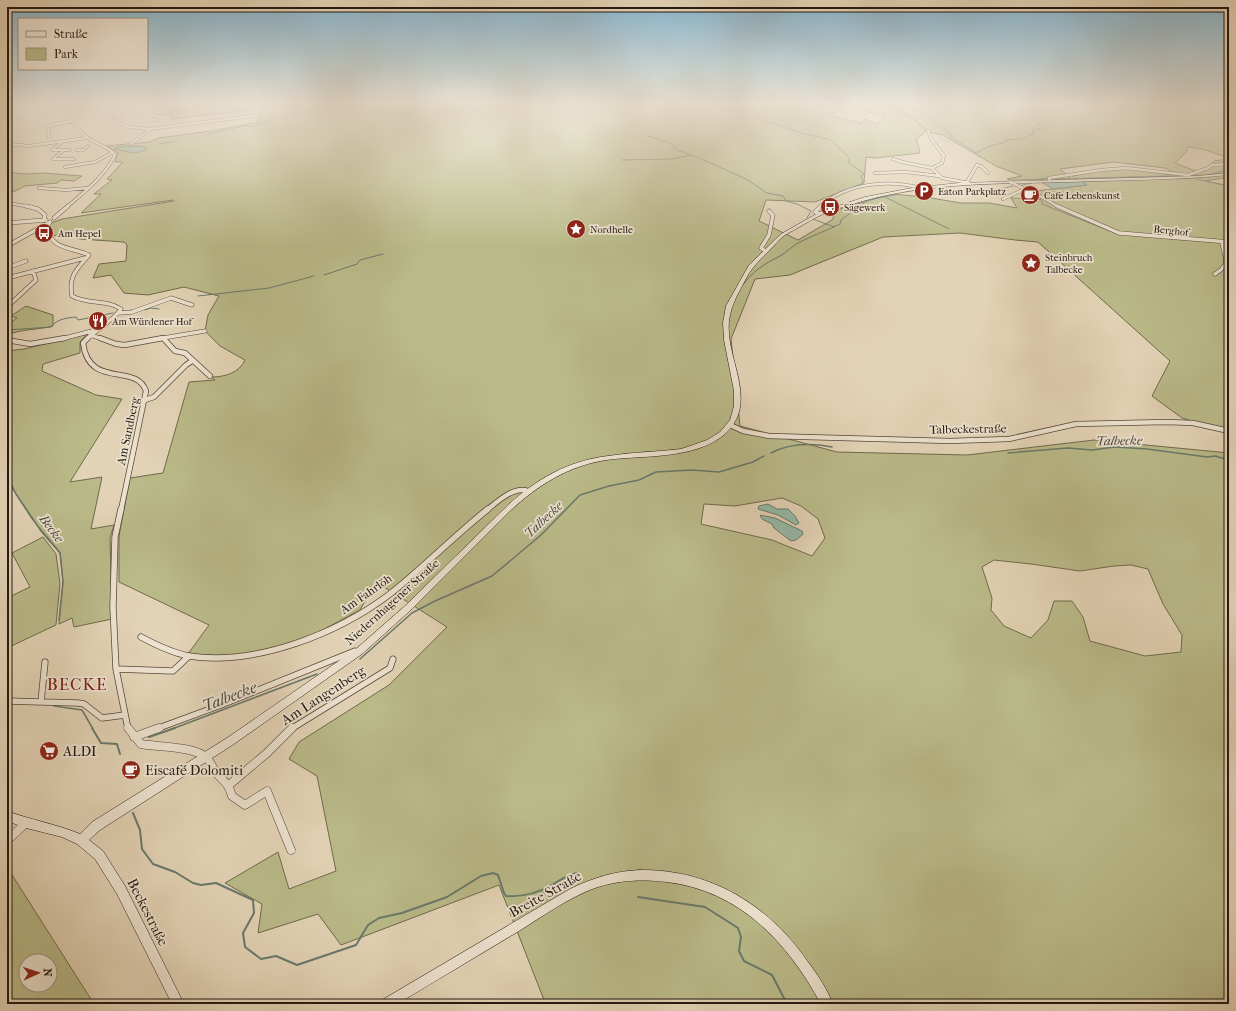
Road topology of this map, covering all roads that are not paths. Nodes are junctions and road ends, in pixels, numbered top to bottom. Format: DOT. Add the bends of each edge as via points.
graph roads {
  1 [pos="62,151"];
  2 [pos="942,151"];
  3 [pos="114,152"];
  4 [pos="74,159"];
  5 [pos="893,159"];
  6 [pos="1213,161"];
  7 [pos="1229,164"];
  8 [pos="1212,165"];
  9 [pos="65,167"];
  10 [pos="932,168"];
  11 [pos="874,173"];
  12 [pos="988,173"];
  13 [pos="1229,174"];
  14 [pos="939,176"];
  15 [pos="1050,181"];
  16 [pos="1010,182"];
  17 [pos="968,183"];
  18 [pos="39,188"];
  19 [pos="87,188"];
  20 [pos="920,188"];
  21 [pos="1025,189"];
  22 [pos="1003,199"];
  23 [pos="7,203"];
  24 [pos="769,211"];
  25 [pos="820,214"];
  26 [pos="47,221"];
  27 [pos="7,223"];
  28 [pos="1229,242"];
  29 [pos="1222,243"];
  30 [pos="7,246"];
  31 [pos="764,250"];
  32 [pos="88,258"];
  33 [pos="26,261"];
  34 [pos="7,268"];
  35 [pos="33,271"];
  36 [pos="1215,274"];
  37 [pos="7,278"];
  38 [pos="192,305"];
  39 [pos="7,307"];
  40 [pos="120,313"];
  41 [pos="96,330"];
  42 [pos="205,331"];
  43 [pos="90,335"];
  44 [pos="164,339"];
  45 [pos="7,340"];
  46 [pos="192,361"];
  47 [pos="210,376"];
  48 [pos="145,400"];
  49 [pos="730,425"];
  50 [pos="1229,432"];
  51 [pos="528,491"];
  52 [pos="141,637"];
  53 [pos="365,646"];
  54 [pos="189,656"];
  55 [pos="393,659"];
  56 [pos="45,662"];
  57 [pos="116,669"];
  58 [pos="7,701"];
  59 [pos="41,702"];
  60 [pos="125,715"];
  61 [pos="134,737"];
  62 [pos="207,758"];
  63 [pos="229,785"];
  64 [pos="7,816"];
  65 [pos="26,823"];
  66 [pos="7,836"];
  67 [pos="81,840"];
  68 [pos="291,850"];
  69 [pos="178,1004"];
  70 [pos="386,1004"];
  71 [pos="827,1004"];
  1 -- 4 [label="street" via="53,159"];
  2 -- 10 [label="street" via="944,160"];
  3 -- 9 [label="street" via="96,162"];
  3 -- 19 [label="street" via="114,159"];
  5 -- 10 [label="street"];
  6 -- 8 [label="street"];
  7 -- 8 [label="street"];
  8 -- 15 [label="street" via="1188,175 1126,168 1049,178"];
  10 -- 14 [label="street"];
  11 -- 14 [label="street" via="906,172"];
  12 -- 17 [label="street" via="977,165"];
  13 -- 15 [label="main road"];
  14 -- 17 [label="street"];
  15 -- 16 [label="main road"];
  16 -- 17 [label="main road"];
  16 -- 21 [label="street, Berghof"];
  17 -- 20 [label="main road"];
  18 -- 19 [label="street"];
  19 -- 26 [label="street" via="54,218"];
  20 -- 25 [label="main road" via="871,196"];
  20 -- 25 [label="street" via="904,184 874,184 861,187 832,198 815,212"];
  21 -- 22 [label="street"];
  21 -- 29 [label="street, Berghof" via="1060,208 1119,233"];
  23 -- 26 [label="street" via="43,211"];
  24 -- 31 [label="street" via="773,215 772,229 770,237 761,248"];
  25 -- 31 [label="main road" via="788,231"];
  26 -- 27 [label="street"];
  26 -- 30 [label="street"];
  26 -- 32 [label="street" via="48,238 63,247 89,255"];
  28 -- 29 [label="street, Berghof"];
  29 -- 36 [label="street" via="1226,262 1221,271"];
  31 -- 49 [label="main road" via="745,273 727,313 726,335 739,398 736,416"];
  32 -- 35 [label="street" via="59,267"];
  32 -- 40 [label="street" via="73,275 70,286 72,296 84,302 115,304 121,309"];
  33 -- 34 [label="street"];
  35 -- 37 [label="street"];
  35 -- 39 [label="street" via="36,280"];
  38 -- 40 [label="street" via="171,298 132,312"];
  40 -- 41 [label="street, Am Sandberg"];
  41 -- 43 [label="street, Am Sandberg"];
  41 -- 45 [label="street" via="31,345"];
  42 -- 44 [label="street"];
  43 -- 44 [label="street" via="125,345"];
  43 -- 48 [label="street, Am Sandberg" via="82,343 83,352 89,363 101,371 134,379 144,385"];
  44 -- 46 [label="street" via="175,351 185,353"];
  46 -- 47 [label="street"];
  46 -- 48 [label="street" via="154,397"];
  48 -- 57 [label="street, Am Sandberg" via="115,538 113,607"];
  49 -- 50 [label="street, Talbeckestraße" via="769,436 950,441 1008,439 1076,424 1193,423"];
  49 -- 51 [label="main road, Niedernhagener Straße" via="697,447 674,453 607,458 580,464 560,471"];
  51 -- 53 [label="main road, Niedernhagener Straße"];
  51 -- 54 [label="street, Am Fahrlöh" via="520,490 504,498 380,601 342,624 301,642 262,651 223,657"];
  52 -- 54 [label="street, Am Fahrlöh" via="164,649"];
  53 -- 61 [label="street" via="236,700"];
  53 -- 62 [label="main road, Niedernhagener Straße" via="281,708"];
  54 -- 57 [label="street" via="173,671"];
  55 -- 63 [label="street, Am Langenberg" via="390,668 292,728 267,754"];
  56 -- 59 [label="street"];
  57 -- 60 [label="street"];
  58 -- 59 [label="street"];
  59 -- 60 [label="street" via="84,704 102,718"];
  60 -- 61 [label="street" via="128,730"];
  61 -- 62 [label="street" via="141,744 182,748"];
  62 -- 63 [label="street"];
  62 -- 67 [label="main road, Niedernhagener Straße" via="96,826"];
  63 -- 68 [label="street" via="232,796 245,805 267,791"];
  64 -- 65 [label="main road"];
  65 -- 66 [label="street" via="11,838"];
  65 -- 67 [label="main road, Beckestraße" via="62,832"];
  67 -- 69 [label="main road, Beckestraße" via="99,856 120,890"];
  70 -- 71 [label="main road, Breite Straße" via="560,900 596,883 624,876 647,875 674,877 700,883 727,894 752,910 774,928 793,949 818,984"];
}
